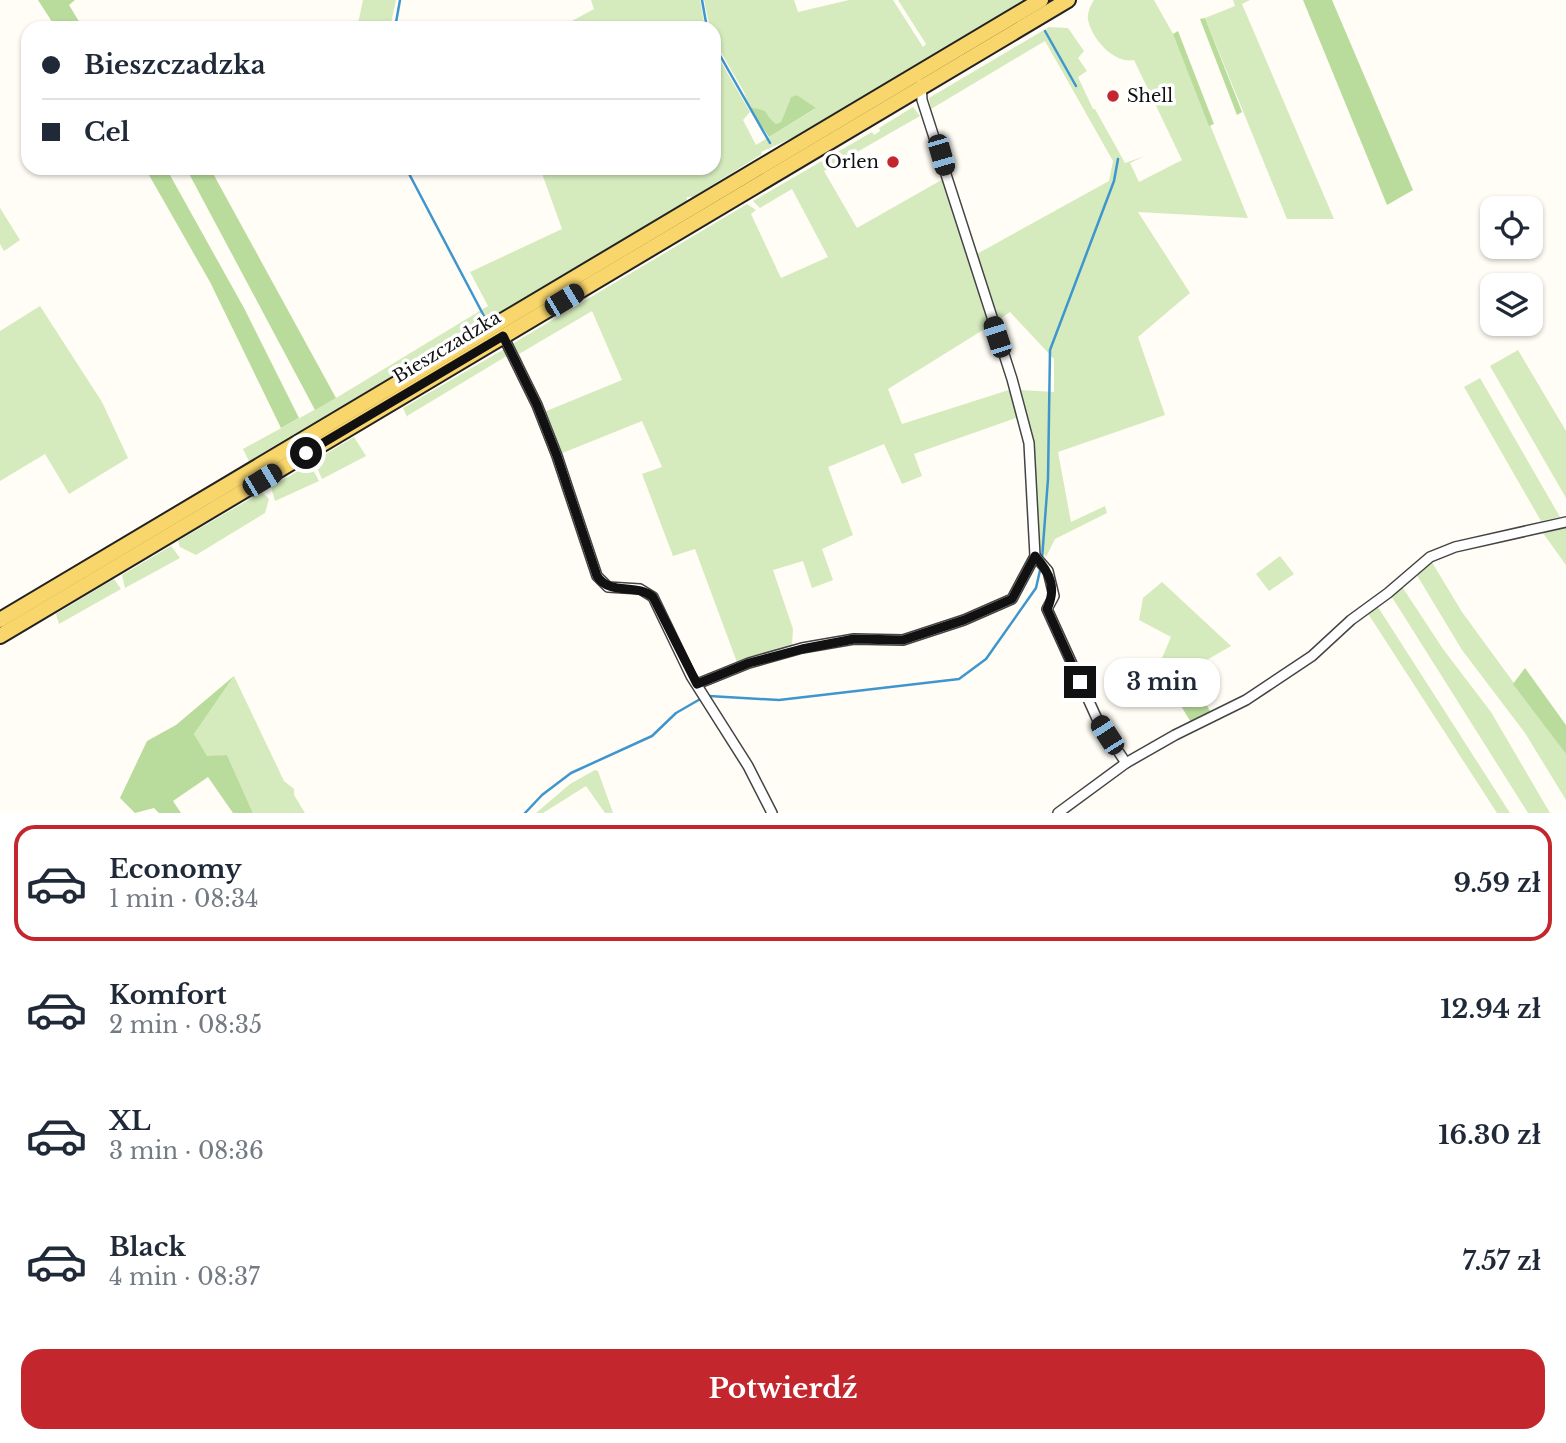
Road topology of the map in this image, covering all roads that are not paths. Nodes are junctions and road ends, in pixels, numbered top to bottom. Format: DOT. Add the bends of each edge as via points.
graph roads {
  1 [pos="1041,0"];
  2 [pos="1068,0"];
  3 [pos="934,64"];
  4 [pos="888,91"];
  5 [pos="919,93"];
  6 [pos="503,336"];
  7 [pos="1566,522"];
  8 [pos="1035,557"];
  9 [pos="0,620"];
  10 [pos="0,636"];
  11 [pos="699,688"];
  12 [pos="1126,763"];
  13 [pos="772,813"];
  14 [pos="1058,813"];
  1 -- 3 [label="main road, Bieszczadzka"];
  2 -- 5 [label="main road, Bieszczadzka"];
  3 -- 4 [label="main road, Bieszczadzka"];
  3 -- 5 [label="street, Bieszczadzka"];
  4 -- 5 [label="street" via="902,87"];
  4 -- 9 [label="main road, Bieszczadzka"];
  5 -- 6 [label="main road, Bieszczadzka"];
  5 -- 8 [label="street" via="1029,443"];
  6 -- 10 [label="main road, Bieszczadzka"];
  6 -- 11 [label="street" via="557,456 597,576 608,587 640,589 653,597"];
  7 -- 12 [label="street" via="1430,557 1312,656 1246,700"];
  8 -- 11 [label="street" via="1012,599 964,620 903,640 854,639 802,649 749,663"];
  8 -- 12 [label="street" via="1048,571 1054,596 1047,609 1057,632 1098,721"];
  11 -- 13 [label="street"];
  12 -- 14 [label="street"];
}
